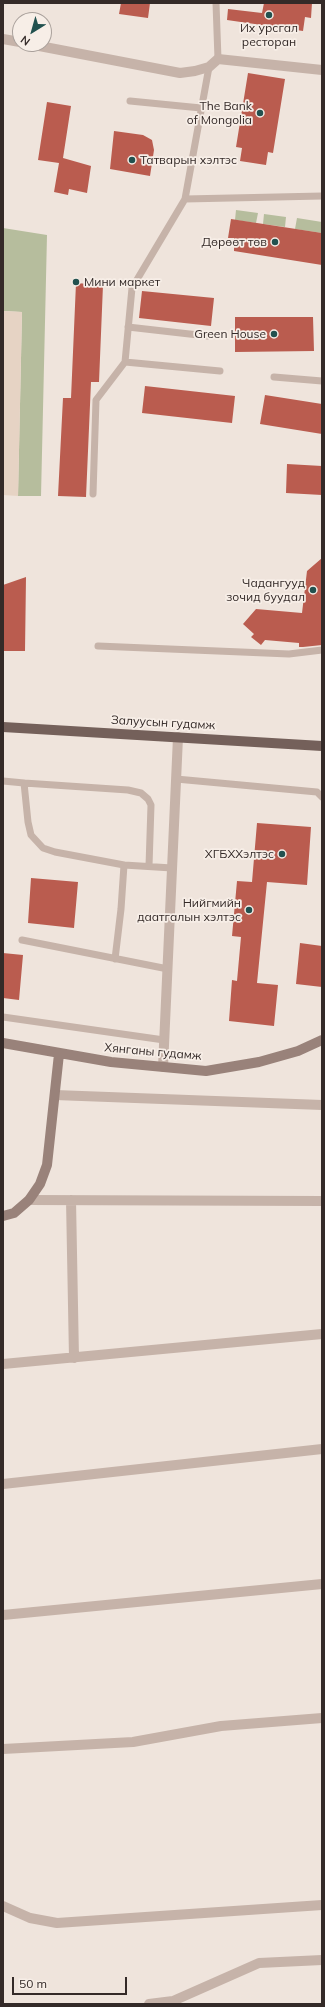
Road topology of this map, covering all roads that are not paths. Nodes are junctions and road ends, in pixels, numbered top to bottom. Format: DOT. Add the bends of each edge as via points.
graph roads {
  1 [pos="216,3"];
  2 [pos="52,48"];
  3 [pos="218,59"];
  4 [pos="209,67"];
  5 [pos="322,70"];
  6 [pos="130,101"];
  7 [pos="201,108"];
  8 [pos="322,196"];
  9 [pos="185,199"];
  10 [pos="128,327"];
  11 [pos="208,336"];
  12 [pos="125,362"];
  13 [pos="220,371"];
  14 [pos="274,377"];
  15 [pos="322,381"];
  16 [pos="92,494"];
  17 [pos="98,646"];
  18 [pos="322,650"];
  19 [pos="3,727"];
  20 [pos="178,737"];
  21 [pos="322,746"];
  22 [pos="176,779"];
  23 [pos="3,781"];
  24 [pos="24,783"];
  25 [pos="322,797"];
  26 [pos="124,865"];
  27 [pos="149,866"];
  28 [pos="172,868"];
  29 [pos="22,940"];
  30 [pos="115,959"];
  31 [pos="168,970"];
  32 [pos="3,1018"];
  33 [pos="164,1040"];
  34 [pos="322,1040"];
  35 [pos="3,1043"];
  36 [pos="59,1054"];
  37 [pos="163,1067"];
  38 [pos="55,1095"];
  39 [pos="322,1105"];
  40 [pos="29,1200"];
  41 [pos="71,1200"];
  42 [pos="322,1201"];
  43 [pos="3,1216"];
  44 [pos="322,1334"];
  45 [pos="74,1358"];
  46 [pos="3,1364"];
  47 [pos="322,1449"];
  48 [pos="3,1484"];
  49 [pos="322,1584"];
  50 [pos="3,1615"];
  51 [pos="322,1718"];
  52 [pos="3,1749"];
  53 [pos="322,1905"];
  54 [pos="3,1906"];
  55 [pos="322,1960"];
  56 [pos="149,2004"];
  1 -- 3 [label="lane"];
  2 -- 4 [label="street" via="180,73"];
  3 -- 4 [label="street"];
  3 -- 5 [label="street"];
  4 -- 7 [label="lane"];
  6 -- 7 [label="lane"];
  7 -- 9 [label="lane"];
  8 -- 9 [label="lane"];
  9 -- 10 [label="lane" via="132,288"];
  10 -- 11 [label="lane"];
  10 -- 12 [label="lane"];
  12 -- 13 [label="lane"];
  12 -- 16 [label="lane" via="96,400"];
  14 -- 15 [label="lane"];
  17 -- 18 [label="lane" via="288,654"];
  19 -- 20 [label="main road, Залуусын гудамж"];
  20 -- 21 [label="main road, Залуусын гудамж"];
  20 -- 22 [label="street"];
  22 -- 25 [label="lane" via="317,792"];
  22 -- 28 [label="street"];
  23 -- 24 [label="lane"];
  24 -- 26 [label="lane" via="31,835 43,848"];
  24 -- 27 [label="lane" via="142,793 151,805"];
  26 -- 27 [label="lane"];
  26 -- 30 [label="lane"];
  27 -- 28 [label="lane"];
  28 -- 31 [label="street"];
  29 -- 30 [label="lane"];
  30 -- 31 [label="lane"];
  31 -- 33 [label="street"];
  32 -- 33 [label="lane"];
  33 -- 37 [label="street"];
  34 -- 37 [label="main road, Хянганы гудамж" via="298,1051 259,1062 206,1070"];
  35 -- 36 [label="main road, Хянганы гудамж"];
  36 -- 37 [label="main road, Хянганы гудамж"];
  36 -- 38 [label="main road"];
  38 -- 39 [label="street"];
  38 -- 40 [label="main road" via="47,1166 40,1184"];
  40 -- 41 [label="street"];
  40 -- 43 [label="main road" via="14,1213"];
  41 -- 42 [label="street"];
  41 -- 45 [label="street"];
  44 -- 45 [label="street"];
  45 -- 46 [label="street"];
  47 -- 48 [label="street"];
  49 -- 50 [label="street"];
  51 -- 52 [label="street" via="221,1726 133,1742"];
  53 -- 54 [label="street" via="58,1923 30,1918"];
  55 -- 56 [label="street" via="259,1962 172,2001"];
}
